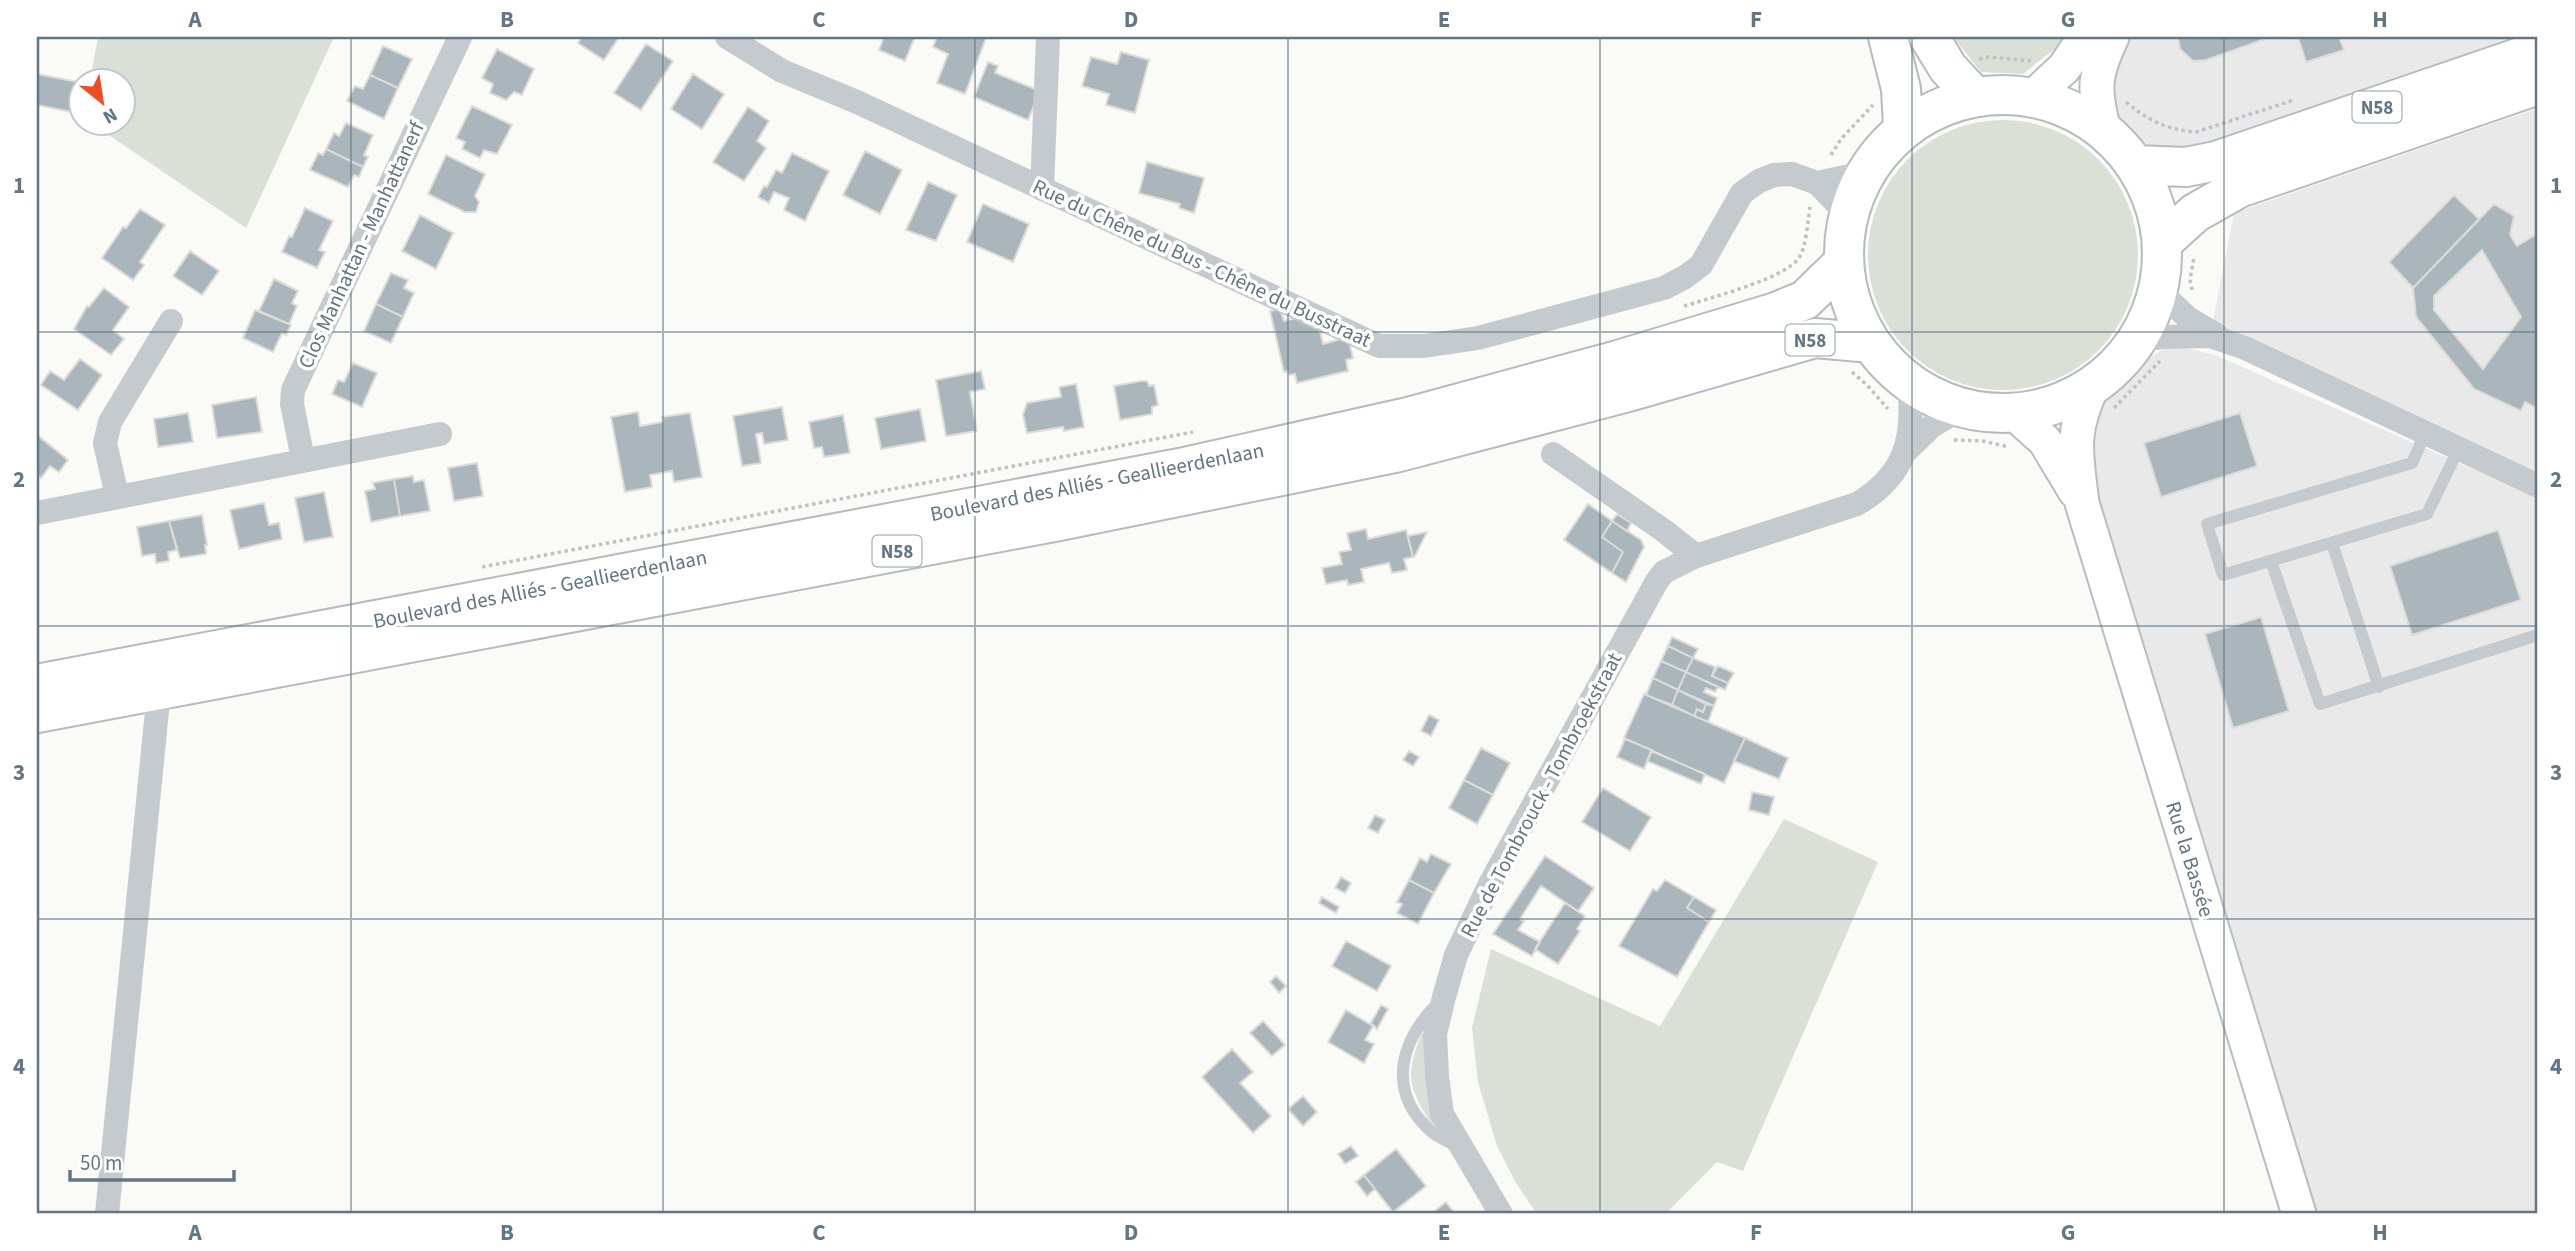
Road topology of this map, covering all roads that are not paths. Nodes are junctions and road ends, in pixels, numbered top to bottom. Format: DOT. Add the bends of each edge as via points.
graph roads {
  1 [pos="460,37"];
  2 [pos="727,37"];
  3 [pos="1048,37"];
  4 [pos="1888,37"];
  5 [pos="2085,37"];
  6 [pos="2112,37"];
  7 [pos="2538,51"];
  8 [pos="1939,53"];
  9 [pos="2538,85"];
  10 [pos="1975,96"];
  11 [pos="2033,97"];
  12 [pos="1903,127"];
  13 [pos="2104,131"];
  14 [pos="2135,165"];
  15 [pos="1864,173"];
  16 [pos="1817,183"];
  17 [pos="1042,189"];
  18 [pos="1847,214"];
  19 [pos="2162,242"];
  20 [pos="1843,263"];
  21 [pos="2158,289"];
  22 [pos="171,321"];
  23 [pos="2183,327"];
  24 [pos="2138,340"];
  25 [pos="1871,343"];
  26 [pos="1909,384"];
  27 [pos="2100,400"];
  28 [pos="1961,409"];
  29 [pos="2015,431"];
  30 [pos="440,433"];
  31 [pos="2425,434"];
  32 [pos="1913,436"];
  33 [pos="2458,450"];
  34 [pos="1553,454"];
  35 [pos="303,459"];
  36 [pos="2538,486"];
  37 [pos="117,496"];
  38 [pos="2082,503"];
  39 [pos="37,513"];
  40 [pos="2332,543"];
  41 [pos="1696,556"];
  42 [pos="2271,561"];
  43 [pos="2538,635"];
  44 [pos="37,684"];
  45 [pos="2379,687"];
  46 [pos="159,691"];
  47 [pos="37,713"];
  48 [pos="1444,997"];
  49 [pos="1460,1148"];
  50 [pos="107,1214"];
  51 [pos="1501,1214"];
  52 [pos="2299,1214"];
  1 -- 35 [label="street, Clos Manhattan - Manhattanerf" via="293,390"];
  2 -- 17 [label="street, Rue du Chêne du Bus - Chêne du Busstraat" via="782,71"];
  3 -- 17 [label="street"];
  4 -- 12 [label="highway" via="1901,89"];
  5 -- 11 [label="main road" via="2064,68"];
  6 -- 13 [label="main road" via="2095,81"];
  7 -- 14 [label="highway, N58" via="2216,161 2186,167"];
  8 -- 10 [label="highway"];
  9 -- 19 [label="highway, N58" via="2239,188 2195,213"];
  10 -- 11 [label="highway"];
  10 -- 12 [label="highway" via="1941,106"];
  11 -- 13 [label="highway" via="2080,113"];
  12 -- 15 [label="highway"];
  13 -- 14 [label="highway"];
  14 -- 19 [label="highway" via="2155,204"];
  15 -- 16 [label="street, Rue du Chêne du Bus - Chêne du Busstraat"];
  15 -- 18 [label="highway"];
  16 -- 17 [label="street, Rue du Chêne du Bus - Chêne du Busstraat" via="1792,174 1759,181 1742,193 1701,265 1664,288 1478,338 1424,346 1379,346"];
  16 -- 18 [label="street"];
  18 -- 20 [label="highway"];
  19 -- 21 [label="highway"];
  20 -- 25 [label="highway" via="1852,303"];
  20 -- 44 [label="highway, Boulevard des Alliés - Geallieerdenlaan / N58" via="1805,300 1776,312 1735,307 1618,360 1408,417 1180,468"];
  21 -- 23 [label="street"];
  21 -- 24 [label="highway"];
  22 -- 37 [label="street" via="110,422 105,443"];
  23 -- 24 [label="street"];
  23 -- 31 [label="street" via="2245,348"];
  24 -- 27 [label="highway" via="2115,368"];
  25 -- 26 [label="highway"];
  25 -- 46 [label="highway, Boulevard des Alliés - Geallieerdenlaan / N58" via="1815,338 1395,453"];
  26 -- 28 [label="highway"];
  26 -- 32 [label="street"];
  27 -- 29 [label="highway" via="2053,405"];
  27 -- 38 [label="main road, Rue la Bassée" via="2080,413 2076,435"];
  28 -- 29 [label="highway" via="1987,413"];
  28 -- 32 [label="street, Rue de Tombrouck - Tombroekstraat"];
  29 -- 38 [label="main road, Rue la Bassée" via="2045,441"];
  30 -- 35 [label="street"];
  31 -- 33 [label="street"];
  31 -- 42 [label="lane" via="2412,463 2207,524 2223,575"];
  32 -- 41 [label="street, Rue de Tombrouck - Tombroekstraat" via="1886,483 1857,504"];
  33 -- 36 [label="street"];
  33 -- 40 [label="lane" via="2427,514"];
  34 -- 41 [label="street"];
  35 -- 37 [label="street"];
  37 -- 39 [label="street"];
  38 -- 52 [label="main road, Rue la Bassée"];
  40 -- 42 [label="lane"];
  40 -- 45 [label="lane"];
  41 -- 48 [label="street, Rue de Tombrouck - Tombroekstraat" via="1664,572 1648,594 1491,882 1456,955"];
  42 -- 45 [label="lane" via="2320,704"];
  43 -- 45 [label="lane"];
  46 -- 47 [label="highway, Boulevard des Alliés - Geallieerdenlaan / N58"];
  46 -- 50 [label="street"];
  48 -- 49 [label="street, Rue de Tombrouck - Tombroekstraat" via="1435,1034 1437,1076 1442,1114"];
  48 -- 49 [label="lane" via="1421,1020 1405,1051 1402,1086 1415,1113 1433,1133"];
  49 -- 51 [label="street, Rue de Tombrouck - Tombroekstraat"];
}
